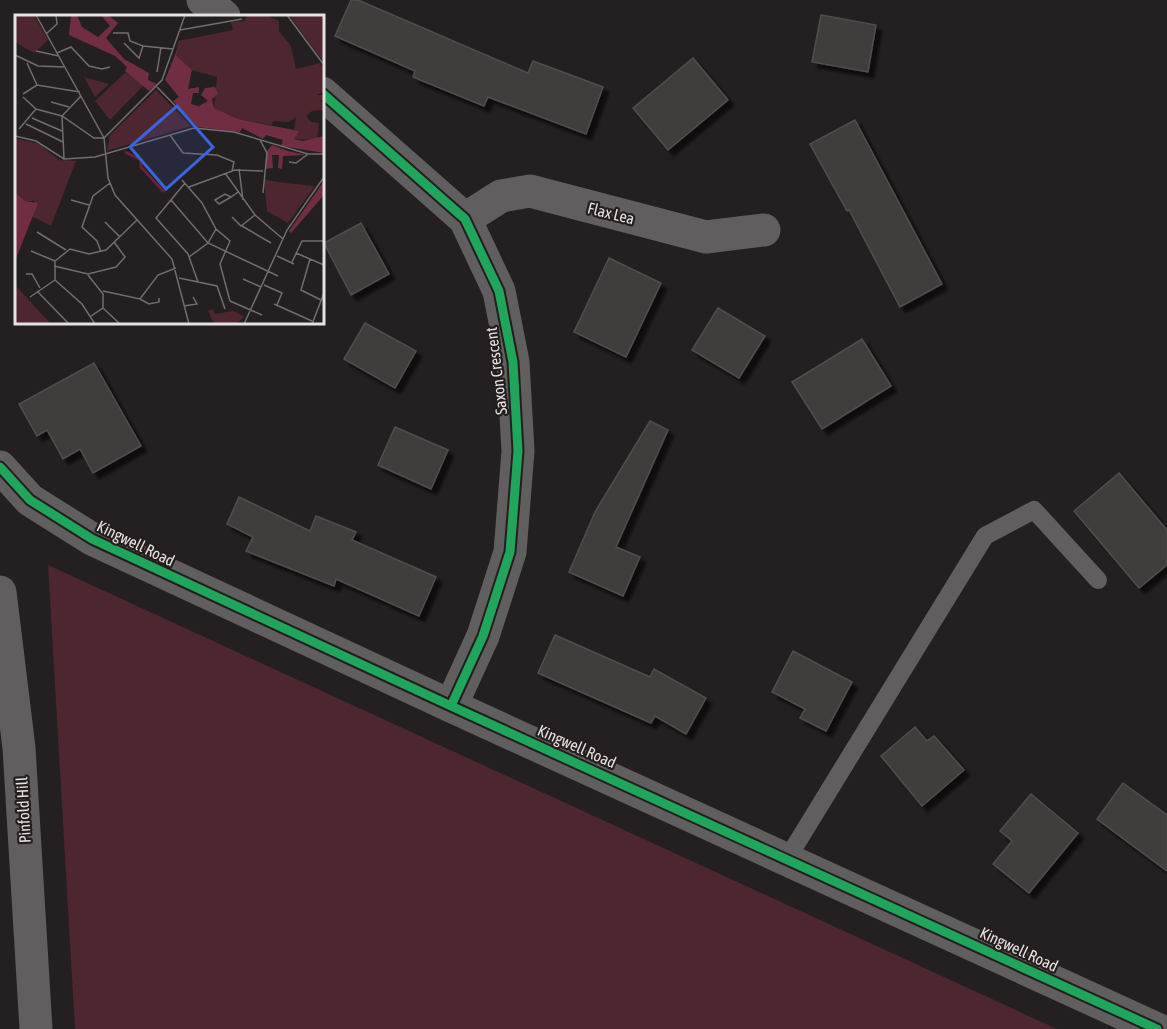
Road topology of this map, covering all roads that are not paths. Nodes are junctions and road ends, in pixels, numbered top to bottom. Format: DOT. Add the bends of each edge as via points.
graph roads {
  1 [pos="203,0"];
  2 [pos="223,15"];
  3 [pos="324,95"];
  4 [pos="465,219"];
  5 [pos="764,230"];
  6 [pos="0,467"];
  7 [pos="1098,580"];
  8 [pos="0,592"];
  9 [pos="450,706"];
  10 [pos="787,859"];
  11 [pos="36,1029"];
  12 [pos="1157,1029"];
  1 -- 2 [label="street"];
  3 -- 4 [label="street, Saxon Crescent"];
  4 -- 5 [label="street, Flax Lea" via="501,196 530,191 706,237"];
  4 -- 9 [label="street, Saxon Crescent" via="500,291 513,362 518,451 510,552 483,636"];
  6 -- 9 [label="street, Kingwell Road" via="30,500 92,539"];
  7 -- 10 [label="lane" via="1034,510 985,537"];
  8 -- 11 [label="street, Pinfold Hill" via="19,748"];
  9 -- 10 [label="street, Kingwell Road"];
  10 -- 12 [label="street, Kingwell Road"];
}
